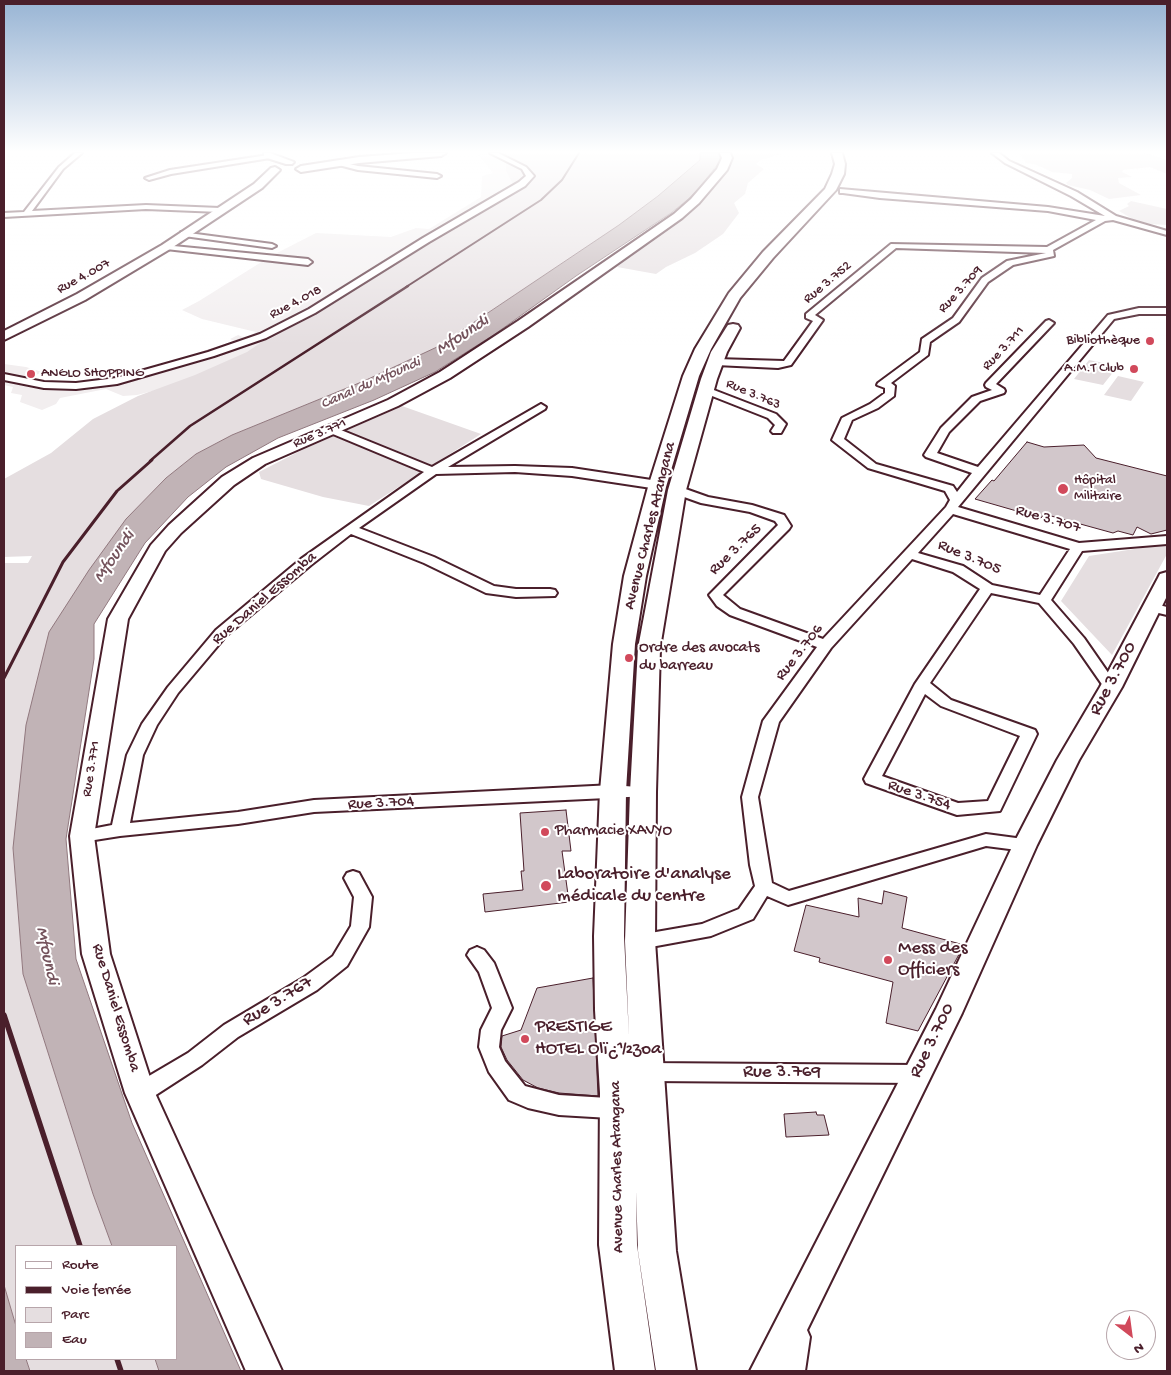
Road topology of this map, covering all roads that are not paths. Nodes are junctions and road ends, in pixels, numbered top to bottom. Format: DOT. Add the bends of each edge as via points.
graph roads {
  1 [pos="209,217"];
  2 [pos="465,217"];
  3 [pos="676,217"];
  4 [pos="804,217"];
  5 [pos="819,217"];
  6 [pos="1102,217"];
  7 [pos="1108,218"];
  8 [pos="1167,233"];
  9 [pos="184,234"];
  10 [pos="272,246"];
  11 [pos="166,247"];
  12 [pos="1049,249"];
  13 [pos="308,262"];
  14 [pos="1166,309"];
  15 [pos="1049,323"];
  16 [pos="4,336"];
  17 [pos="716,362"];
  18 [pos="4,377"];
  19 [pos="706,390"];
  20 [pos="541,407"];
  21 [pos="332,430"];
  22 [pos="778,431"];
  23 [pos="433,471"];
  24 [pos="980,472"];
  25 [pos="667,488"];
  26 [pos="954,504"];
  27 [pos="350,529"];
  28 [pos="1167,540"];
  29 [pos="1078,547"];
  30 [pos="909,554"];
  31 [pos="1167,578"];
  32 [pos="988,588"];
  33 [pos="550,593"];
  34 [pos="1044,600"];
  35 [pos="1159,609"];
  36 [pos="826,645"];
  37 [pos="922,684"];
  38 [pos="1111,687"];
  39 [pos="613,791"];
  40 [pos="643,792"];
  41 [pos="120,830"];
  42 [pos="82,836"];
  43 [pos="1025,845"];
  44 [pos="353,878"];
  45 [pos="764,887"];
  46 [pos="640,941"];
  47 [pos="478,955"];
  48 [pos="648,1072"];
  49 [pos="917,1074"];
  50 [pos="140,1093"];
  51 [pos="617,1104"];
  52 [pos="796,1319"];
  53 [pos="264,1371"];
  54 [pos="635,1371"];
  55 [pos="676,1371"];
  56 [pos="768,1371"];
  57 [pos="787,1371"];
  1 -- 9 [label="main road, Rue 4.007"];
  2 -- 18 [label="street, Rue 4.018" via="312,311 263,336 117,380 76,386 44,385"];
  3 -- 21 [label="main road, Rue 3.771" via="445,375 394,403"];
  4 -- 25 [label="main road, Avenue Charles Atangana" via="734,296 703,349 692,376"];
  5 -- 17 [label="main road, Avenue Charles Atangana" via="749,299"];
  6 -- 7 [label="street"];
  7 -- 8 [label="street"];
  7 -- 12 [label="street, Rue 3.709"];
  9 -- 10 [label="street"];
  9 -- 11 [label="main road, Rue 4.007"];
  11 -- 13 [label="street"];
  11 -- 16 [label="main road, Rue 4.007" via="81,297"];
  12 -- 17 [label="street, Rue 3.752" via="894,246 809,316 818,320 787,363"];
  12 -- 26 [label="street, Rue 3.709" via="1051,254 1010,263 985,280 956,320 925,341 925,353 882,385 890,386 890,394 874,406 847,418 838,440 872,466 949,489"];
  14 -- 24 [label="street, Rue 3.706" via="1139,310 1111,317"];
  15 -- 24 [label="street, Rue 3.711" via="990,385 1000,391 976,399 945,430 930,455"];
  17 -- 19 [label="main road, Avenue Charles Atangana"];
  19 -- 22 [label="street, Rue 3.763" via="772,416 781,424"];
  19 -- 25 [label="main road, Avenue Charles Atangana"];
  20 -- 23 [label="street, Rue Daniel Essomba"];
  21 -- 23 [label="street"];
  21 -- 42 [label="main road, Rue 3.771" via="259,461 228,481 175,529 144,570 118,619"];
  23 -- 25 [label="street" via="515,469 572,472"];
  23 -- 27 [label="street, Rue Daniel Essomba"];
  24 -- 26 [label="street, Rue 3.706"];
  25 -- 36 [label="street, Rue 3.765" via="780,518 785,526 716,595 735,612"];
  25 -- 39 [label="main road, Avenue Charles Atangana" via="635,576 624,644"];
  25 -- 40 [label="main road, Avenue Charles Atangana" via="649,648"];
  26 -- 29 [label="street, Rue 3.707"];
  26 -- 30 [label="street, Rue 3.706"];
  27 -- 33 [label="street" via="428,560 491,590"];
  27 -- 41 [label="street, Rue Daniel Essomba" via="222,633 173,690 150,724 135,755"];
  28 -- 29 [label="street, Rue 3.707"];
  29 -- 34 [label="street"];
  30 -- 32 [label="street, Rue 3.705" via="958,569"];
  30 -- 36 [label="street, Rue 3.706"];
  31 -- 35 [label="main road, Rue 3.700"];
  32 -- 34 [label="street, Rue 3.705"];
  32 -- 37 [label="street, Rue 3.754"];
  34 -- 38 [label="street" via="1080,640"];
  35 -- 38 [label="main road, Rue 3.700"];
  36 -- 45 [label="street, Rue 3.706" via="771,721 750,797 758,865"];
  37 -- 37 [label="street, Rue 3.754" via="946,703 1029,734 994,807 957,809 872,780"];
  38 -- 43 [label="main road, Rue 3.700" via="1068,760"];
  39 -- 40 [label="street, Rue 3.704"];
  39 -- 41 [label="street, Rue 3.704" via="314,806 238,818"];
  39 -- 51 [label="main road, Avenue Charles Atangana" via="608,936"];
  40 -- 46 [label="main road, Avenue Charles Atangana"];
  41 -- 42 [label="street"];
  42 -- 50 [label="main road, Rue Daniel Essomba" via="96,954"];
  43 -- 45 [label="street" via="986,840 788,898"];
  43 -- 49 [label="main road, Rue 3.700"];
  44 -- 50 [label="street, Rue 3.767" via="364,897 360,928 340,961 310,984 232,1030 195,1059"];
  45 -- 46 [label="street" via="746,914 704,931"];
  46 -- 48 [label="main road, Avenue Charles Atangana"];
  47 -- 51 [label="street" via="488,969 502,1008 492,1030 490,1047 496,1066 517,1093 559,1105 610,1108"];
  48 -- 49 [label="street, Rue 3.769"];
  48 -- 55 [label="main road, Avenue Charles Atangana" via="658,1251"];
  49 -- 52 [label="main road, Rue 3.700"];
  50 -- 53 [label="main road, Rue Daniel Essomba"];
  51 -- 54 [label="main road, Avenue Charles Atangana" via="618,1245"];
  52 -- 56 [label="main road, Rue 3.700"];
  52 -- 57 [label="main road"];
}
